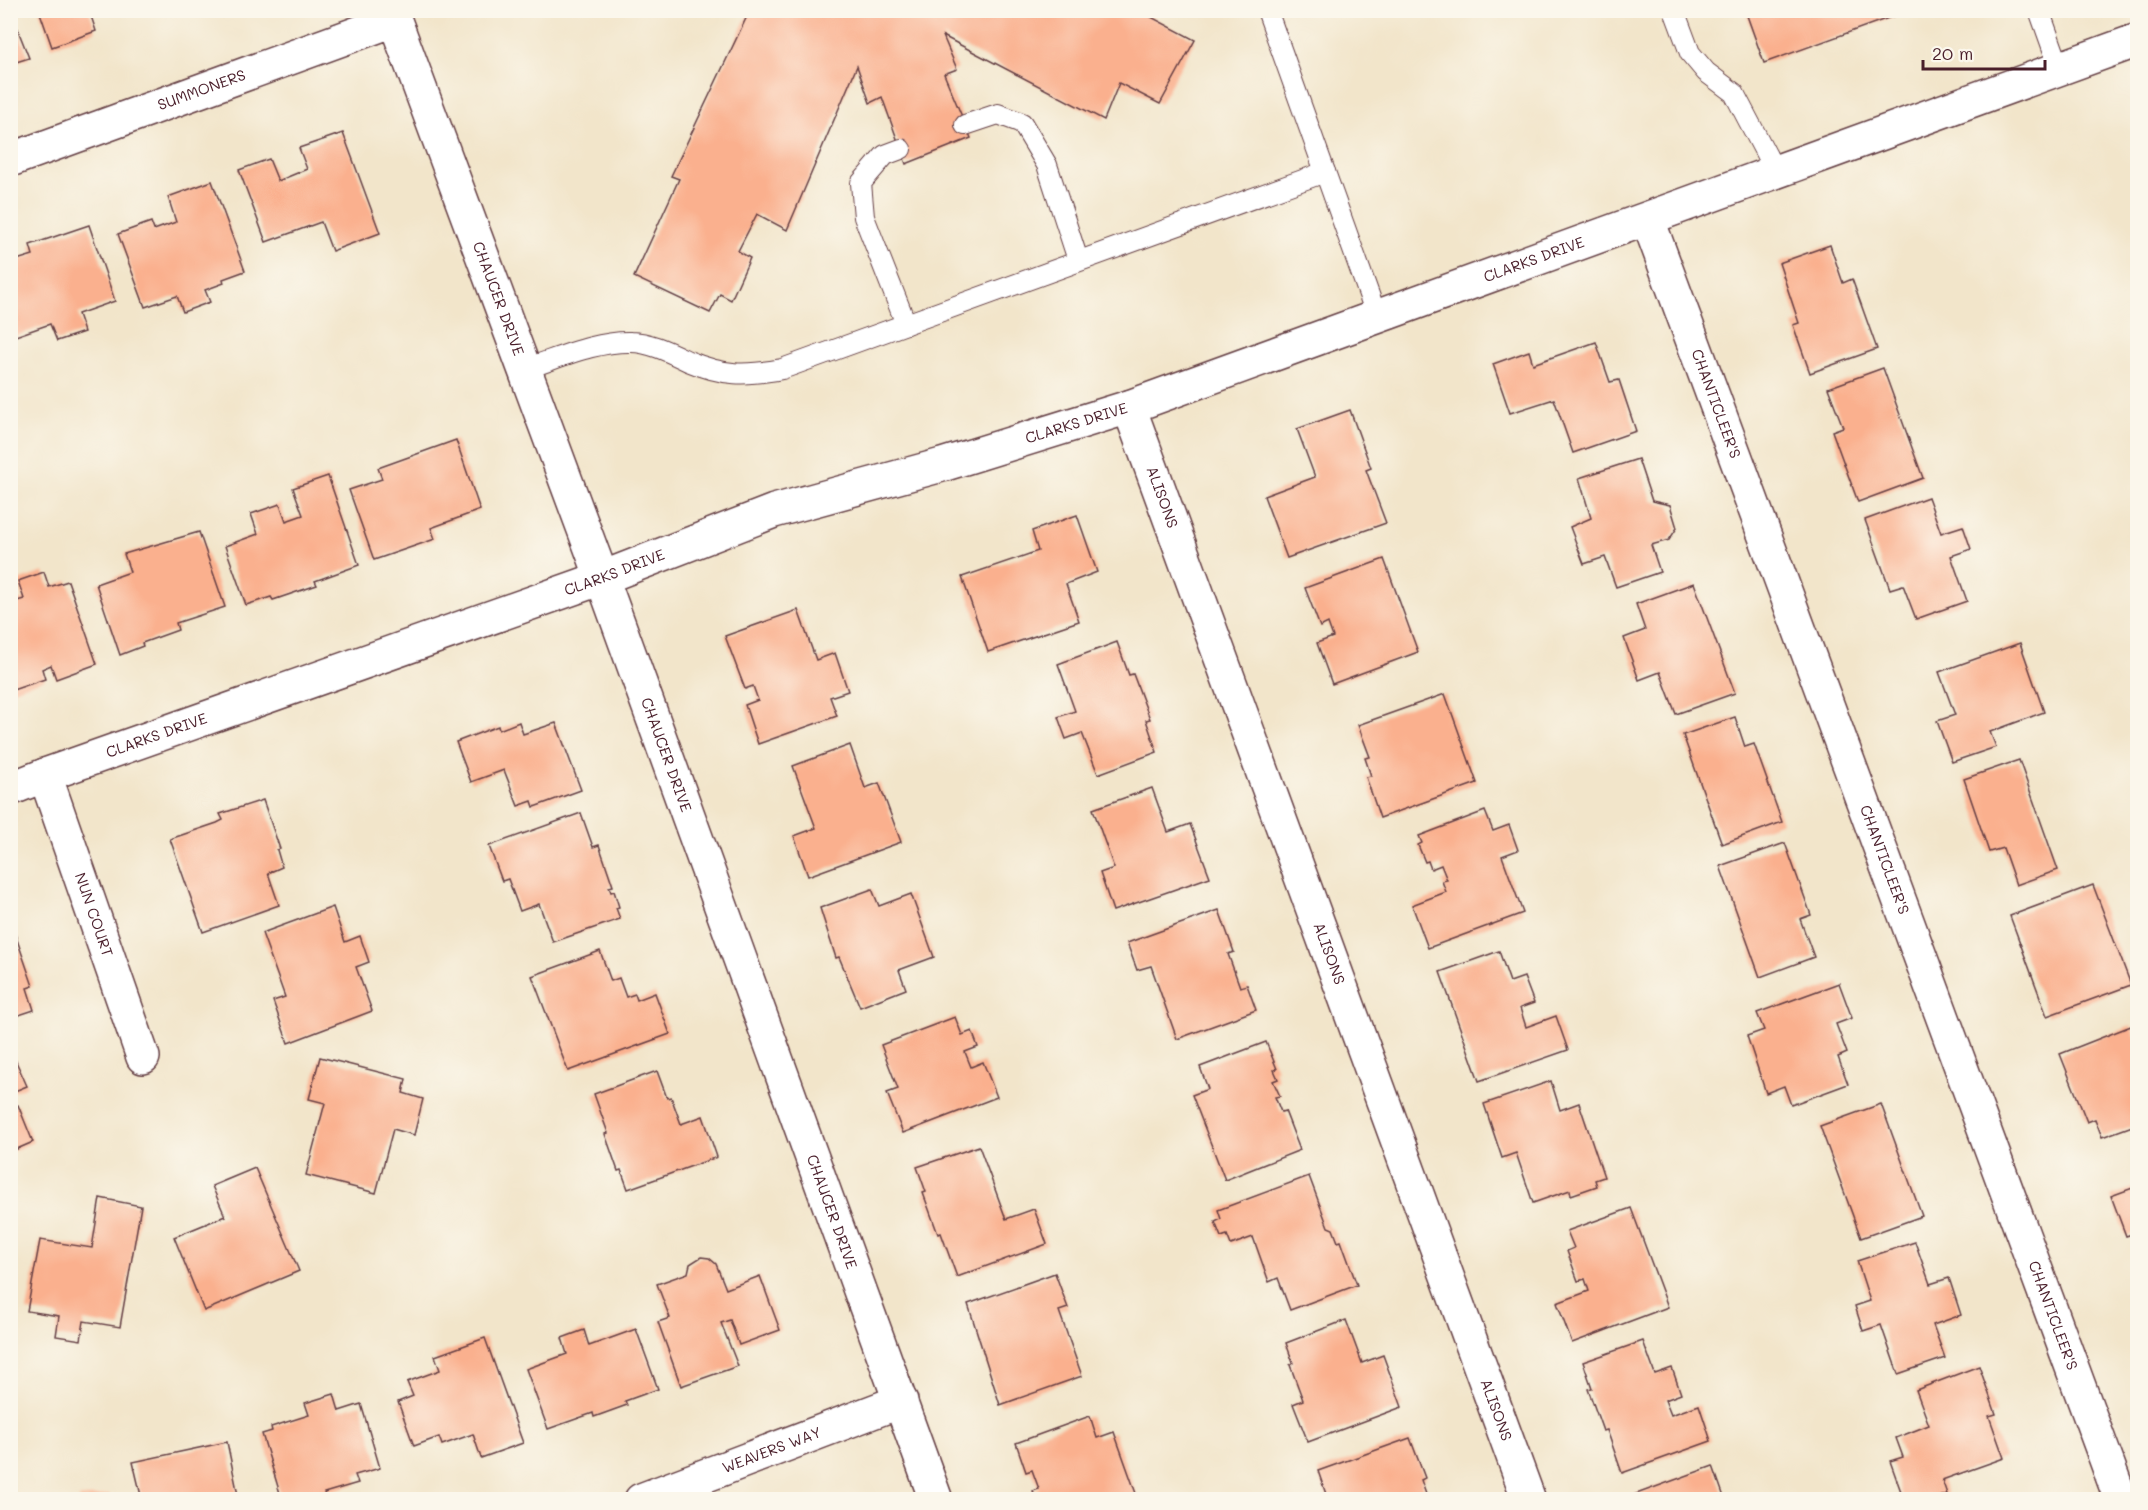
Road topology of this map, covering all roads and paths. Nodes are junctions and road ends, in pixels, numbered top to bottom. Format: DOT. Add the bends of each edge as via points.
graph roads {
  1 [pos="1267,10"];
  2 [pos="1674,10"];
  3 [pos="2039,10"];
  4 [pos="393,15"];
  5 [pos="2138,40"];
  6 [pos="2060,69"];
  7 [pos="965,125"];
  8 [pos="901,149"];
  9 [pos="10,160"];
  10 [pos="1325,172"];
  11 [pos="1776,173"];
  12 [pos="1648,220"];
  13 [pos="1078,260"];
  14 [pos="1377,317"];
  15 [pos="906,324"];
  16 [pos="524,369"];
  17 [pos="1129,407"];
  18 [pos="602,578"];
  19 [pos="45,774"];
  20 [pos="10,789"];
  21 [pos="143,1057"];
  22 [pos="901,1401"];
  23 [pos="641,1500"];
  24 [pos="936,1500"];
  25 [pos="1530,1500"];
  26 [pos="2121,1500"];
  1 -- 10 [label="lane"];
  2 -- 11 [label="lane" via="1690,53 1706,72 1734,93"];
  3 -- 6 [label="lane"];
  4 -- 9 [label="street, SUMMONERS"];
  4 -- 16 [label="street, CHAUCER DRIVE"];
  5 -- 6 [label="street, CLARKS DRIVE"];
  6 -- 11 [label="street, CLARKS DRIVE"];
  7 -- 13 [label="lane" via="998,114 1022,123 1047,165"];
  8 -- 15 [label="lane" via="885,155 861,183 864,217"];
  10 -- 13 [label="lane"];
  10 -- 14 [label="lane"];
  11 -- 12 [label="street, CLARKS DRIVE"];
  12 -- 14 [label="street, CLARKS DRIVE"];
  12 -- 26 [label="street, CHANTICLEER'S"];
  13 -- 15 [label="lane"];
  14 -- 17 [label="street, CLARKS DRIVE"];
  15 -- 16 [label="lane" via="782,369 748,376 721,373 632,342 599,345"];
  16 -- 18 [label="street, CHAUCER DRIVE"];
  17 -- 18 [label="street, CLARKS DRIVE" via="942,465 774,511"];
  17 -- 25 [label="street, ALISONS"];
  18 -- 19 [label="street, CLARKS DRIVE"];
  18 -- 22 [label="street, CHAUCER DRIVE"];
  19 -- 20 [label="street, CLARKS DRIVE"];
  19 -- 21 [label="street, NUN COURT"];
  22 -- 23 [label="street, WEAVERS WAY"];
  22 -- 24 [label="street, CHAUCER DRIVE"];
}
